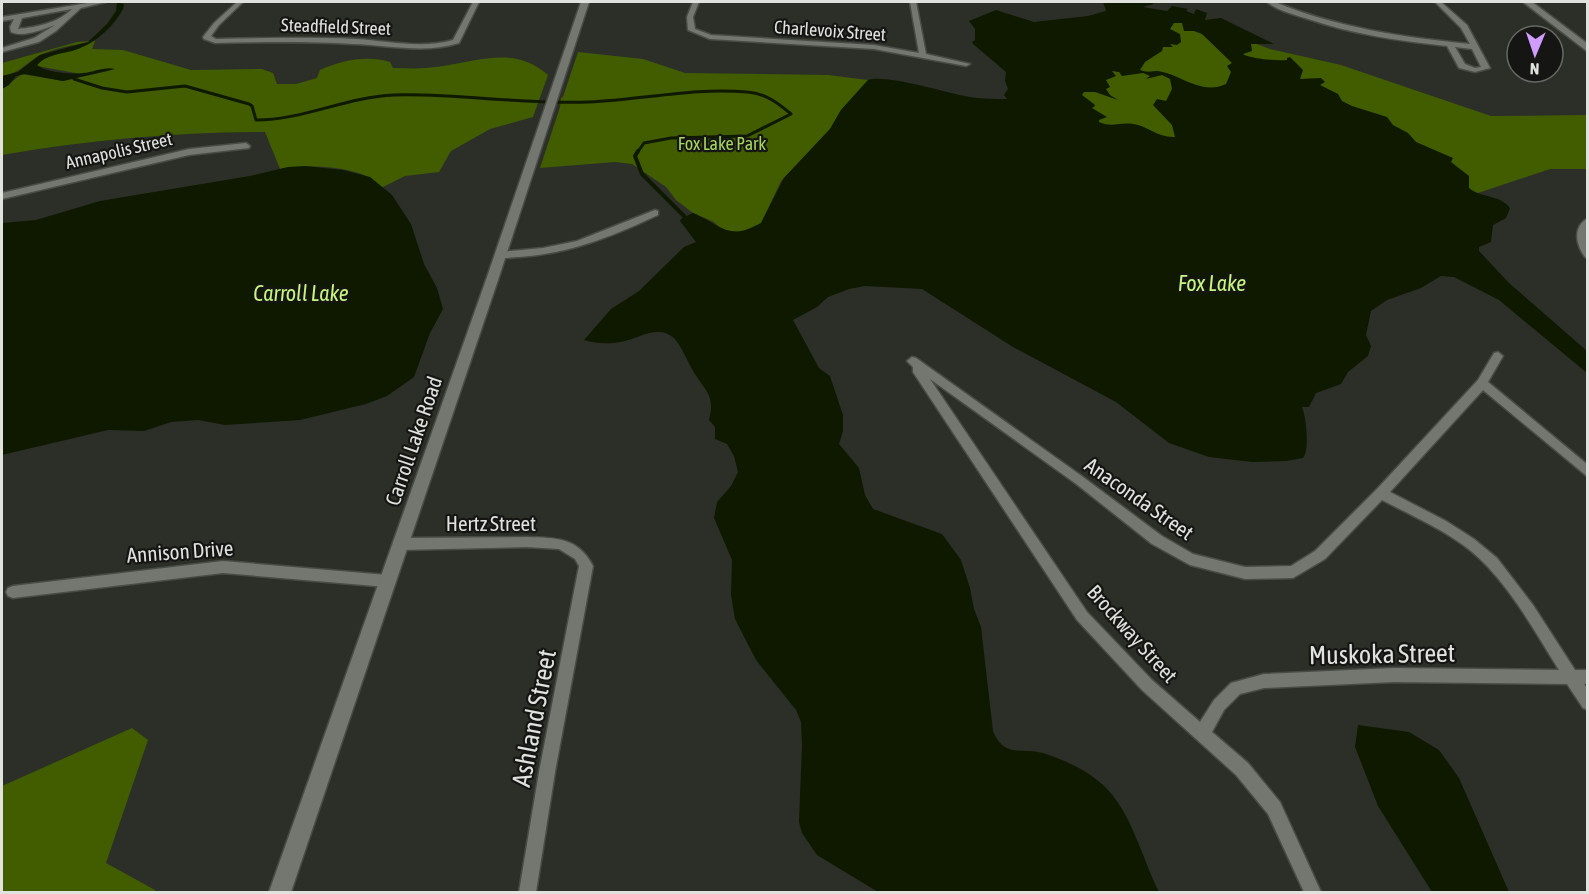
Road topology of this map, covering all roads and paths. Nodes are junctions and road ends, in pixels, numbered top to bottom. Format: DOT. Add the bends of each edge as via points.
graph roads {
  1 [pos="103,2"];
  2 [pos="240,2"];
  3 [pos="476,2"];
  4 [pos="585,2"];
  5 [pos="696,2"];
  6 [pos="913,2"];
  7 [pos="1270,2"];
  8 [pos="1438,2"];
  9 [pos="1527,2"];
  10 [pos="80,5"];
  11 [pos="19,16"];
  12 [pos="68,17"];
  13 [pos="2,19"];
  14 [pos="1449,45"];
  15 [pos="1474,47"];
  16 [pos="1587,49"];
  17 [pos="2,50"];
  18 [pos="923,56"];
  19 [pos="966,64"];
  20 [pos="246,146"];
  21 [pos="2,196"];
  22 [pos="655,213"];
  23 [pos="1587,221"];
  24 [pos="501,255"];
  25 [pos="1587,255"];
  26 [pos="1498,356"];
  27 [pos="912,361"];
  28 [pos="1482,383"];
  29 [pos="1587,472"];
  30 [pos="1381,493"];
  31 [pos="401,544"];
  32 [pos="580,555"];
  33 [pos="387,581"];
  34 [pos="13,592"];
  35 [pos="1571,677"];
  36 [pos="1587,677"];
  37 [pos="1587,703"];
  38 [pos="1202,734"];
  39 [pos="280,892"];
  40 [pos="528,892"];
  41 [pos="1313,892"];
  1 -- 10 [label="street"];
  2 -- 3 [label="street, Steadfield Street" via="207,37 215,41 346,40 432,45 456,41"];
  4 -- 24 [label="street, Carroll Lake Road"];
  5 -- 18 [label="street, Charlevoix Street" via="690,17 692,30 710,37 874,47"];
  6 -- 18 [label="street"];
  7 -- 14 [label="street" via="1378,36"];
  8 -- 15 [label="street" via="1458,20"];
  9 -- 16 [label="street"];
  10 -- 11 [label="street"];
  10 -- 12 [label="street"];
  11 -- 12 [label="street" via="15,32"];
  11 -- 13 [label="street"];
  12 -- 17 [label="street" via="40,40"];
  14 -- 15 [label="street"];
  14 -- 15 [label="street" via="1462,66 1484,70 1487,67"];
  18 -- 19 [label="street, Charlevoix Street"];
  20 -- 21 [label="street, Annapolis Street" via="189,152"];
  22 -- 24 [label="street" via="590,242 540,253"];
  23 -- 25 [label="street" via="1580,233"];
  24 -- 31 [label="street, Carroll Lake Road"];
  26 -- 28 [label="street, Anaconda Street"];
  27 -- 30 [label="street, Anaconda Street" via="1157,540 1190,559 1245,573 1293,572 1320,555"];
  27 -- 38 [label="street, Brockway Street" via="1082,616 1147,685"];
  28 -- 29 [label="street"];
  28 -- 30 [label="street, Anaconda Street"];
  30 -- 35 [label="street" via="1441,525 1492,562 1528,609"];
  31 -- 32 [label="street, Hertz Street" via="561,544"];
  31 -- 33 [label="street, Carroll Lake Road"];
  32 -- 40 [label="street, Ashland Street" via="586,566 581,603"];
  33 -- 34 [label="street, Annison Drive" via="223,567"];
  33 -- 39 [label="street, Carroll Lake Road"];
  35 -- 36 [label="street, Muskoka Street"];
  35 -- 37 [label="street"];
  35 -- 38 [label="street, Muskoka Street" via="1394,675 1264,681 1236,688 1219,705"];
  38 -- 41 [label="street, Brockway Street" via="1242,769 1274,808"];
}
